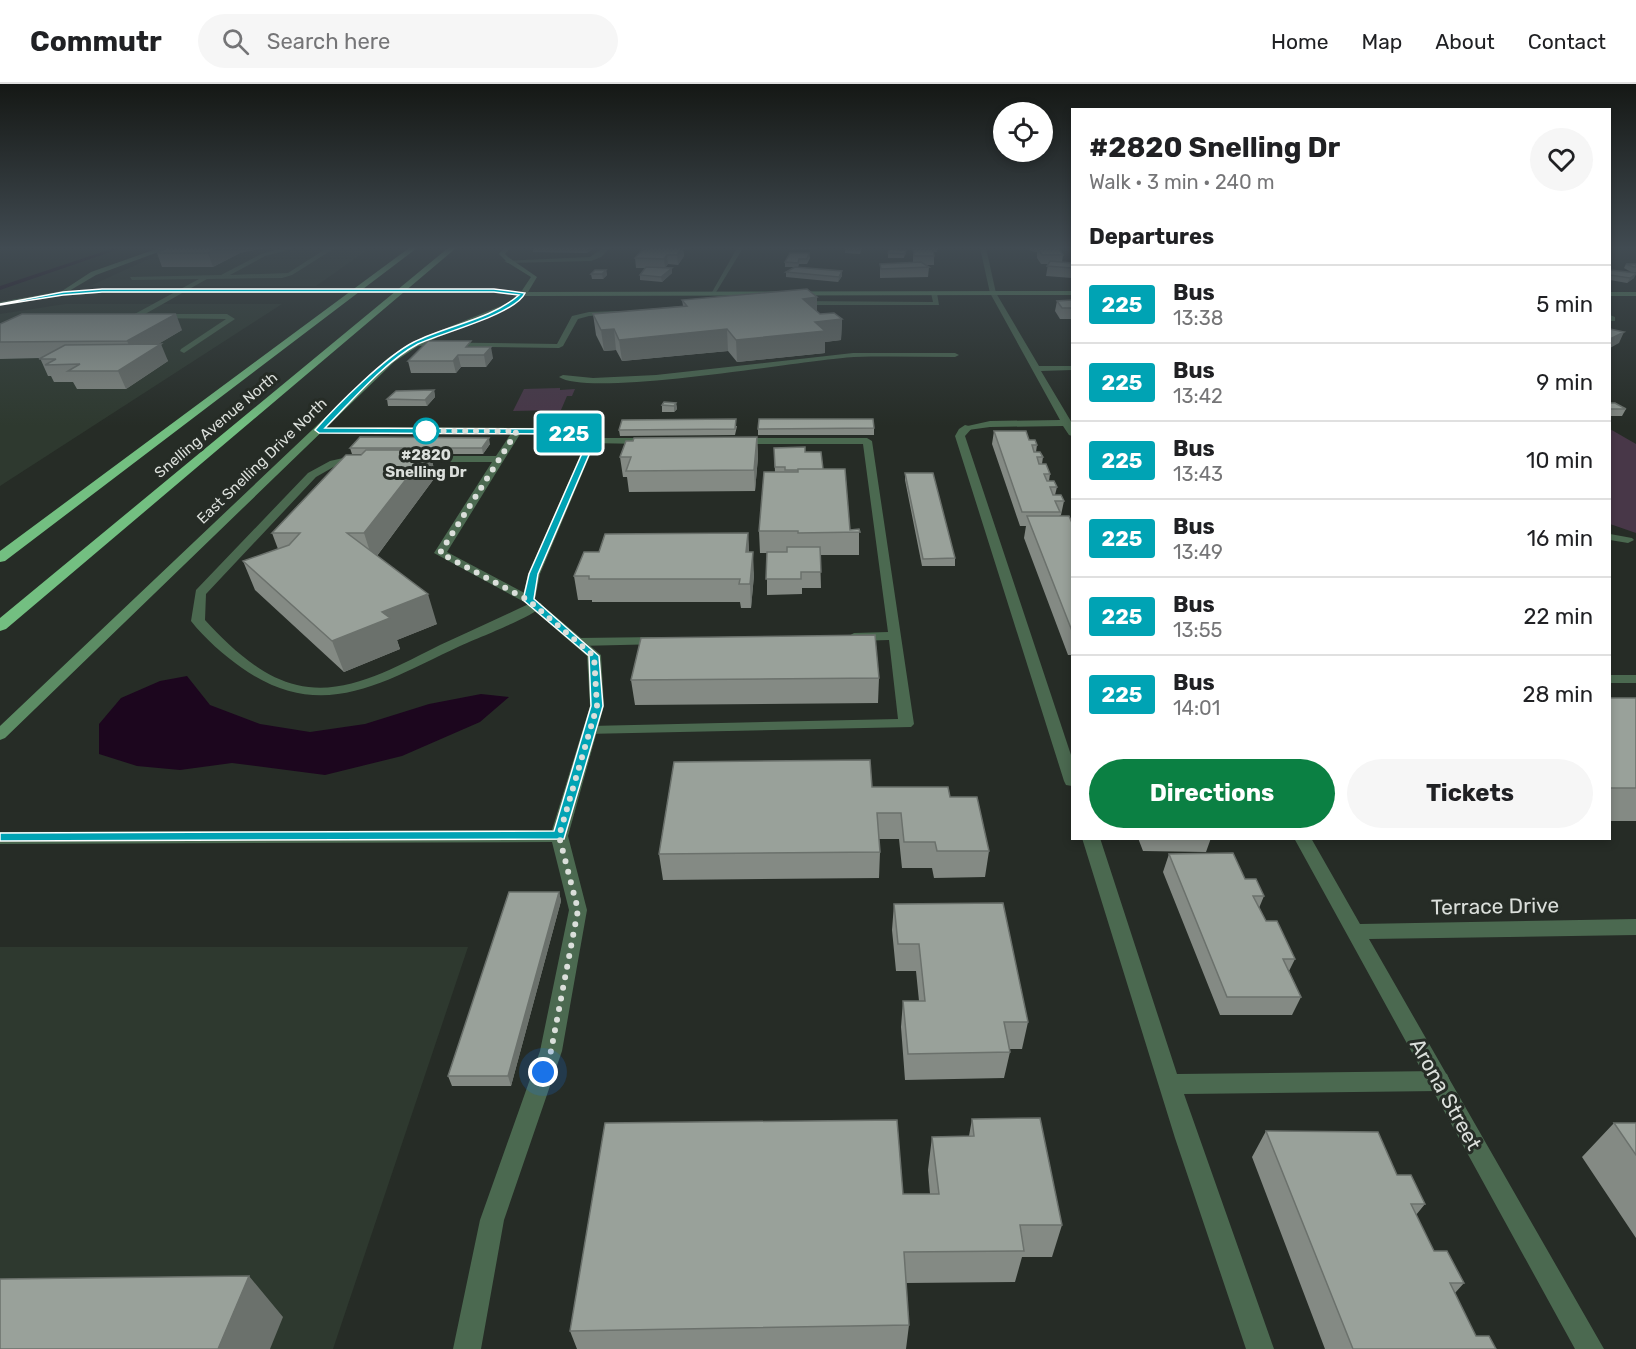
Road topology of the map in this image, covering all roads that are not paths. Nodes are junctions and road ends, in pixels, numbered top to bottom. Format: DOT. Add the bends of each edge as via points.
graph roads {
  1 [pos="152,307"];
  2 [pos="333,307"];
  3 [pos="381,307"];
  4 [pos="504,307"];
  5 [pos="1001,307"];
  6 [pos="622,313"];
  7 [pos="123,316"];
  8 [pos="135,316"];
  9 [pos="415,344"];
  10 [pos="184,351"];
  11 [pos="955,355"];
  12 [pos="1071,368"];
  13 [pos="1036,369"];
  14 [pos="563,377"];
  15 [pos="1067,423"];
  16 [pos="319,430"];
  17 [pos="517,431"];
  18 [pos="1071,431"];
  19 [pos="591,441"];
  20 [pos="660,441"];
  21 [pos="729,441"];
  22 [pos="371,459"];
  23 [pos="406,459"];
  24 [pos="499,459"];
  25 [pos="1611,537"];
  26 [pos="1632,541"];
  27 [pos="0,558"];
  28 [pos="532,603"];
  29 [pos="0,626"];
  30 [pos="895,636"];
  31 [pos="836,637"];
  32 [pos="672,640"];
  33 [pos="578,642"];
  34 [pos="1611,679"];
  35 [pos="1636,679"];
  36 [pos="590,731"];
  37 [pos="0,735"];
  38 [pos="1071,778"];
  39 [pos="559,836"];
  40 [pos="0,838"];
  41 [pos="1092,840"];
  42 [pos="1303,840"];
  43 [pos="1636,927"];
  44 [pos="1354,932"];
  45 [pos="1438,1081"];
  46 [pos="1171,1084"];
  47 [pos="467,1349"];
  48 [pos="1260,1349"];
  49 [pos="1590,1349"];
  1 -- 8 [label="street"];
  2 -- 27 [label="highway, Snelling Avenue North"];
  3 -- 29 [label="highway, Snelling Avenue North"];
  4 -- 9 [label="street, East Snelling Drive North"];
  5 -- 13 [label="street"];
  6 -- 9 [label="street" via="575,318 560,346"];
  7 -- 8 [label="street"];
  8 -- 10 [label="street" via="227,316 231,320"];
  9 -- 16 [label="street, East Snelling Drive North" via="391,360"];
  11 -- 14 [label="street" via="853,355 656,377 593,381"];
  12 -- 13 [label="street"];
  13 -- 15 [label="street"];
  15 -- 18 [label="street"];
  15 -- 38 [label="street" via="990,424 968,427 960,436"];
  16 -- 17 [label="street"];
  16 -- 37 [label="street, East Snelling Drive North"];
  17 -- 19 [label="street" via="566,432"];
  17 -- 24 [label="street"];
  19 -- 20 [label="street"];
  19 -- 28 [label="street" via="534,574"];
  21 -- 30 [label="street" via="867,441"];
  22 -- 28 [label="street" via="347,459 321,468 200,593 198,621 212,637 269,680 298,690 329,691 358,686 392,673"];
  23 -- 24 [label="street"];
  24 -- 28 [label="street" via="440,553"];
  25 -- 26 [label="street"];
  28 -- 33 [label="street"];
  30 -- 31 [label="street"];
  30 -- 36 [label="street" via="906,724"];
  32 -- 33 [label="street"];
  33 -- 36 [label="street" via="594,656 597,706"];
  34 -- 35 [label="street"];
  36 -- 39 [label="street"];
  39 -- 40 [label="street"];
  39 -- 47 [label="street" via="578,910 551,1051 492,1220"];
  41 -- 46 [label="street"];
  42 -- 44 [label="street, Arona Street"];
  43 -- 44 [label="street, Terrace Drive"];
  44 -- 45 [label="street, Arona Street"];
  45 -- 46 [label="street"];
  45 -- 49 [label="street, Arona Street"];
  46 -- 48 [label="street"];
}
